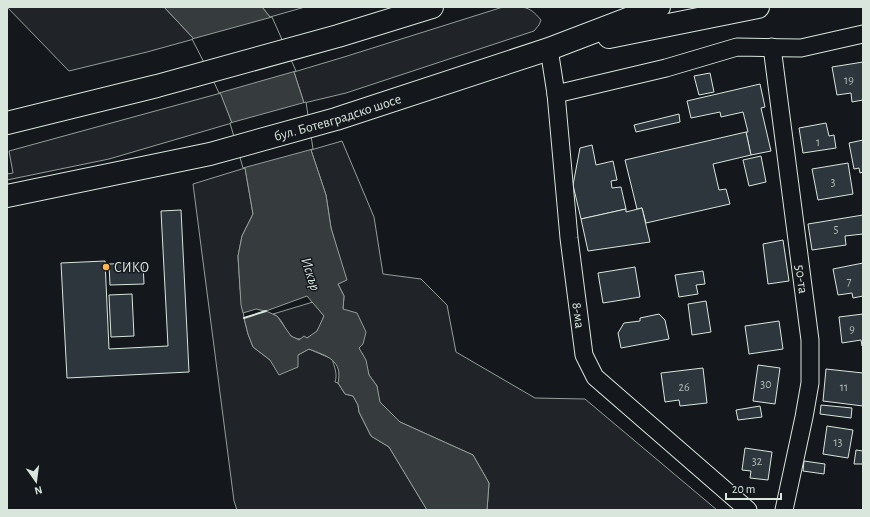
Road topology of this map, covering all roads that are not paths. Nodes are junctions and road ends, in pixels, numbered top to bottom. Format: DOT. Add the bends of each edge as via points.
graph roads {
  1 [pos="659,7"];
  2 [pos="758,7"];
  3 [pos="429,8"];
  4 [pos="863,34"];
  5 [pos="772,47"];
  6 [pos="549,49"];
  7 [pos="556,94"];
  8 [pos="7,123"];
  9 [pos="7,196"];
  10 [pos="748,510"];
  11 [pos="784,510"];
  1 -- 6 [label="main road, бул. Ботевградско шосе"];
  2 -- 6 [label="main road"];
  3 -- 8 [label="main road" via="157,86"];
  4 -- 5 [label="street" via="801,48"];
  5 -- 7 [label="street" via="737,47 666,68"];
  5 -- 11 [label="street, 50-та" via="810,340 810,383"];
  6 -- 7 [label="street, 8-ма"];
  6 -- 9 [label="main road, бул. Ботевградско шосе" via="336,119 210,154"];
  7 -- 10 [label="street, 8-ма" via="569,238 584,355 595,377"];
}
